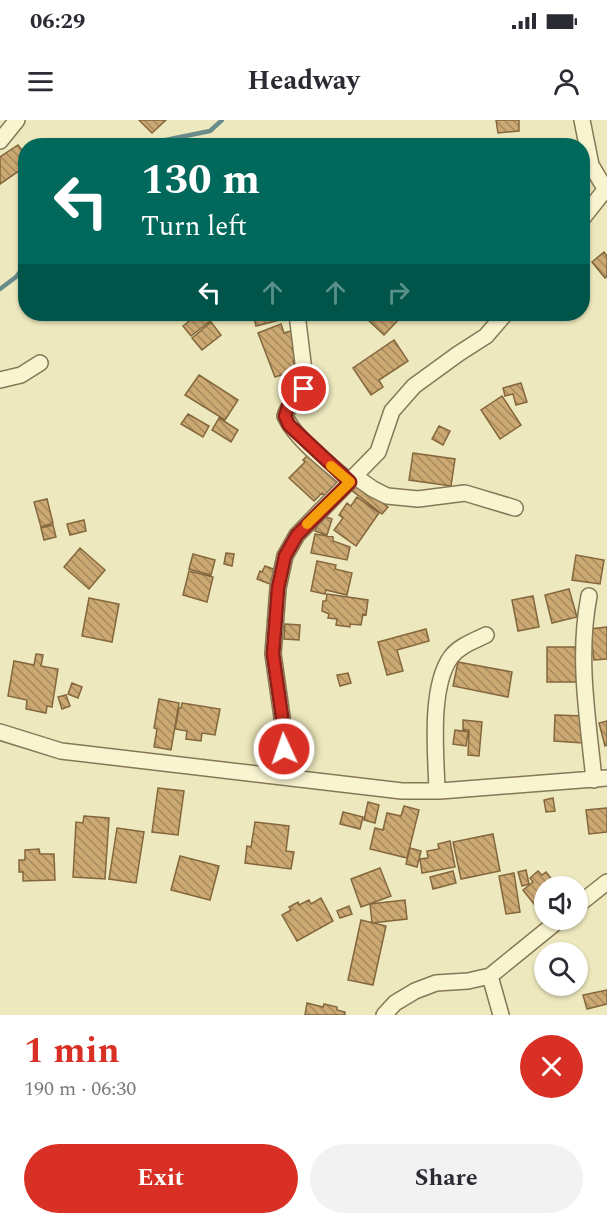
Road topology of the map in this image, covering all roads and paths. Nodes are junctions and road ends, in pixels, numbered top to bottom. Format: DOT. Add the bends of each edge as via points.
graph roads {
  1 [pos="17,120"];
  2 [pos="582,120"];
  3 [pos="586,138"];
  4 [pos="0,141"];
  5 [pos="590,160"];
  6 [pos="606,191"];
  7 [pos="590,210"];
  8 [pos="298,321"];
  9 [pos="499,321"];
  10 [pos="40,363"];
  11 [pos="0,380"];
  12 [pos="353,480"];
  13 [pos="515,508"];
  14 [pos="589,596"];
  15 [pos="486,635"];
  16 [pos="0,732"];
  17 [pos="280,776"];
  18 [pos="601,779"];
  19 [pos="437,790"];
  20 [pos="607,882"];
  21 [pos="588,896"];
  22 [pos="547,930"];
  23 [pos="490,976"];
  24 [pos="384,1015"];
  25 [pos="501,1015"];
  1 -- 4 [label="street"];
  2 -- 3 [label="street"];
  5 -- 6 [label="street"];
  6 -- 7 [label="street"];
  8 -- 12 [label="street" via="304,389 285,416 299,436"];
  9 -- 12 [label="street" via="486,336 414,386 392,411 378,452"];
  10 -- 11 [label="street" via="21,375"];
  12 -- 13 [label="street" via="387,496 418,499 465,493"];
  12 -- 17 [label="street" via="297,535 285,556 278,588 273,654 284,749"];
  14 -- 18 [label="street" via="583,640 584,676"];
  15 -- 19 [label="street" via="463,645 450,657 440,683 435,731"];
  16 -- 17 [label="street" via="62,751"];
  17 -- 19 [label="street" via="402,791"];
  18 -- 19 [label="street"];
  20 -- 21 [label="street"];
  22 -- 23 [label="street"];
  23 -- 24 [label="street" via="436,983 395,1003"];
  23 -- 25 [label="street"];
}
